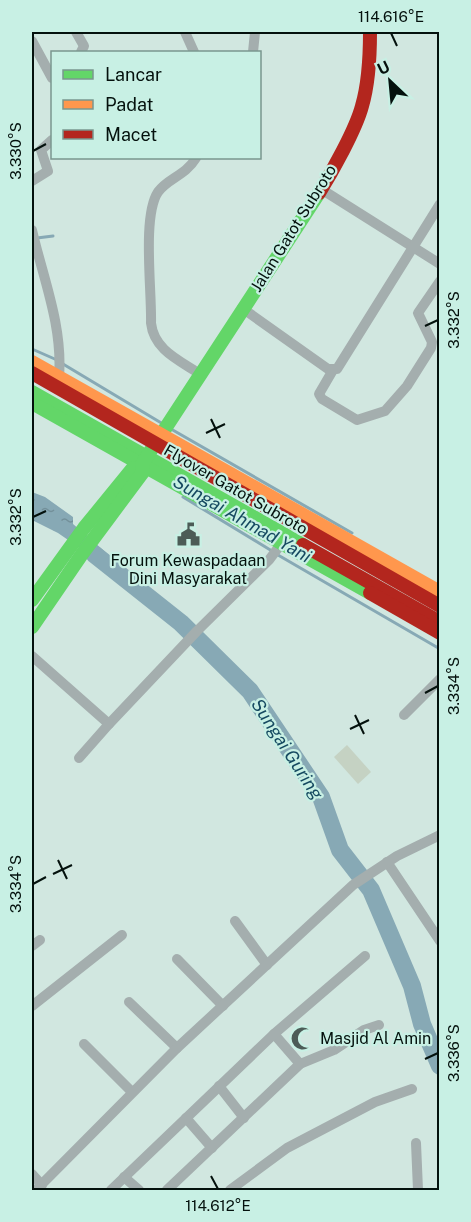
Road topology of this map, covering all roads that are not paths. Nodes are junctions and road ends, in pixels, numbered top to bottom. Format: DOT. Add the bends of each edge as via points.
graph roads {
  1 [pos="76,32"];
  2 [pos="185,32"];
  3 [pos="255,32"];
  4 [pos="370,32"];
  5 [pos="32,41"];
  6 [pos="82,51"];
  7 [pos="194,51"];
  8 [pos="253,51"];
  9 [pos="51,76"];
  10 [pos="51,141"];
  11 [pos="195,159"];
  12 [pos="32,181"];
  13 [pos="321,189"];
  14 [pos="440,204"];
  15 [pos="33,236"];
  16 [pos="414,246"];
  17 [pos="440,264"];
  18 [pos="440,281"];
  19 [pos="242,308"];
  20 [pos="32,362"];
  21 [pos="60,367"];
  22 [pos="333,370"];
  23 [pos="32,373"];
  24 [pos="200,374"];
  25 [pos="32,392"];
  26 [pos="96,398"];
  27 [pos="32,403"];
  28 [pos="75,428"];
  29 [pos="164,429"];
  30 [pos="222,468"];
  31 [pos="136,471"];
  32 [pos="203,500"];
  33 [pos="279,547"];
  34 [pos="77,550"];
  35 [pos="440,592"];
  36 [pos="32,600"];
  37 [pos="440,606"];
  38 [pos="440,622"];
  39 [pos="32,627"];
  40 [pos="440,633"];
  41 [pos="32,656"];
  42 [pos="440,679"];
  43 [pos="404,715"];
  44 [pos="109,724"];
  45 [pos="79,758"];
  46 [pos="440,835"];
  47 [pos="387,862"];
  48 [pos="235,921"];
  49 [pos="122,935"];
  50 [pos="440,941"];
  51 [pos="365,956"];
  52 [pos="177,959"];
  53 [pos="267,965"];
  54 [pos="129,1002"];
  55 [pos="32,1006"];
  56 [pos="222,1006"];
  57 [pos="379,1025"];
  58 [pos="273,1034"];
  59 [pos="84,1044"];
  60 [pos="177,1048"];
  61 [pos="300,1064"];
  62 [pos="219,1086"];
  63 [pos="412,1089"];
  64 [pos="132,1092"];
  65 [pos="186,1118"];
  66 [pos="244,1118"];
  67 [pos="416,1143"];
  68 [pos="212,1148"];
  69 [pos="32,1174"];
  70 [pos="124,1177"];
  71 [pos="39,1188"];
  72 [pos="111,1191"];
  73 [pos="139,1191"];
  74 [pos="167,1191"];
  75 [pos="230,1191"];
  76 [pos="418,1191"];
  1 -- 6 [label="street" via="84,46"];
  2 -- 7 [label="street"];
  3 -- 8 [label="street"];
  4 -- 13 [label="main road, Jalan Gatot Subroto" via="370,62 362,106"];
  5 -- 9 [label="street"];
  10 -- 12 [label="street" via="41,150 48,171"];
  11 -- 24 [label="street" via="159,191 150,212 151,323 154,338 162,347"];
  13 -- 16 [label="street"];
  13 -- 19 [label="main road, Jalan Gatot Subroto"];
  14 -- 16 [label="street"];
  15 -- 21 [label="street" via="51,300"];
  16 -- 17 [label="street"];
  16 -- 22 [label="street" via="340,365"];
  18 -- 22 [label="street" via="417,313 432,342 431,348 407,386 385,411 357,420 322,399 319,393"];
  19 -- 22 [label="street"];
  19 -- 24 [label="main road, Jalan Gatot Subroto"];
  20 -- 21 [label="main road"];
  21 -- 26 [label="main road"];
  23 -- 37 [label="main road, Flyover Gatot Subroto"];
  24 -- 29 [label="main road, Jalan Gatot Subroto"];
  25 -- 38 [label="main road, Flyover Gatot Subroto"];
  26 -- 28 [label="main road" via="116,416 118,429 110,435"];
  26 -- 29 [label="main road"];
  27 -- 28 [label="main road"];
  28 -- 31 [label="main road"];
  29 -- 30 [label="main road"];
  29 -- 31 [label="main road, Jalan Gatot Subroto"];
  30 -- 32 [label="main road" via="197,467 190,472 190,481"];
  30 -- 35 [label="main road"];
  31 -- 32 [label="main road"];
  31 -- 34 [label="main road, Jalan Gatot Subroto"];
  32 -- 33 [label="main road"];
  33 -- 40 [label="main road"];
  33 -- 44 [label="street"];
  34 -- 36 [label="main road"];
  34 -- 39 [label="main road"];
  41 -- 44 [label="street"];
  42 -- 43 [label="street"];
  44 -- 45 [label="street"];
  46 -- 47 [label="street"];
  47 -- 50 [label="street"];
  47 -- 53 [label="street" via="352,885"];
  48 -- 53 [label="street"];
  49 -- 55 [label="street"];
  51 -- 58 [label="street"];
  52 -- 56 [label="street"];
  53 -- 56 [label="street"];
  54 -- 60 [label="street"];
  56 -- 60 [label="street"];
  57 -- 61 [label="street"];
  58 -- 61 [label="street"];
  58 -- 62 [label="street"];
  59 -- 64 [label="street"];
  60 -- 64 [label="street"];
  61 -- 66 [label="street"];
  62 -- 65 [label="street"];
  62 -- 66 [label="street"];
  63 -- 75 [label="street" via="375,1102 297,1142"];
  64 -- 71 [label="street"];
  65 -- 68 [label="street"];
  65 -- 70 [label="street"];
  66 -- 68 [label="street"];
  67 -- 76 [label="street"];
  68 -- 74 [label="street"];
  69 -- 71 [label="street"];
  70 -- 72 [label="street"];
  70 -- 73 [label="street"];
}
